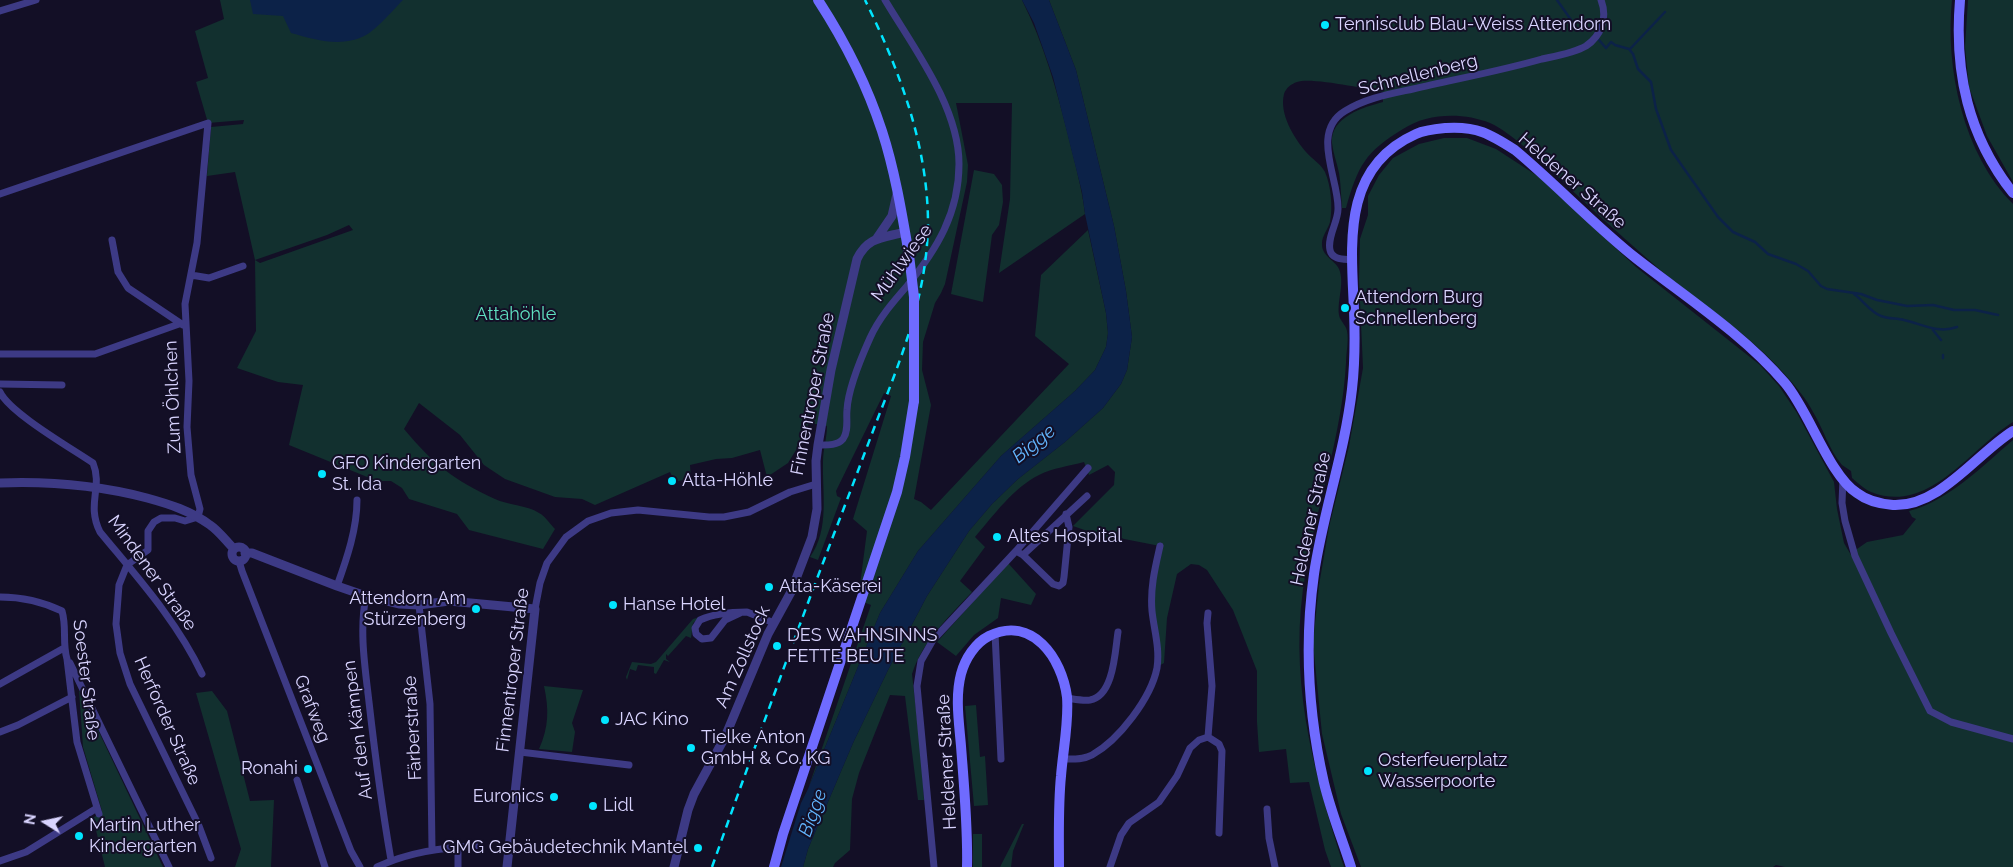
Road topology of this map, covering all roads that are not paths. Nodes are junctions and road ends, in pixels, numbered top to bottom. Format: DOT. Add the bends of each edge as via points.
graph roads {
  1 [pos="36,0"];
  2 [pos="818,0"];
  3 [pos="885,0"];
  4 [pos="1602,0"];
  5 [pos="1960,0"];
  6 [pos="0,11"];
  7 [pos="2013,193"];
  8 [pos="0,194"];
  9 [pos="897,194"];
  10 [pos="905,232"];
  11 [pos="877,238"];
  12 [pos="112,240"];
  13 [pos="1352,260"];
  14 [pos="243,266"];
  15 [pos="192,275"];
  16 [pos="182,325"];
  17 [pos="0,354"];
  18 [pos="0,384"];
  19 [pos="62,385"];
  20 [pos="0,392"];
  21 [pos="2013,431"];
  22 [pos="818,445"];
  23 [pos="1088,468"];
  24 [pos="1843,478"];
  25 [pos="0,482"];
  26 [pos="816,484"];
  27 [pos="96,487"];
  28 [pos="1087,496"];
  29 [pos="357,500"];
  30 [pos="1066,514"];
  31 [pos="198,517"];
  32 [pos="1160,546"];
  33 [pos="234,549"];
  34 [pos="245,553"];
  35 [pos="1019,553"];
  36 [pos="239,561"];
  37 [pos="128,565"];
  38 [pos="337,586"];
  39 [pos="366,596"];
  40 [pos="0,597"];
  41 [pos="419,605"];
  42 [pos="536,609"];
  43 [pos="740,613"];
  44 [pos="1208,613"];
  45 [pos="709,617"];
  46 [pos="774,623"];
  47 [pos="995,632"];
  48 [pos="1118,632"];
  49 [pos="715,634"];
  50 [pos="64,648"];
  51 [pos="68,659"];
  52 [pos="202,674"];
  53 [pos="0,684"];
  54 [pos="72,697"];
  55 [pos="1067,698"];
  56 [pos="0,732"];
  57 [pos="1208,737"];
  58 [pos="2013,739"];
  59 [pos="520,752"];
  60 [pos="1002,758"];
  61 [pos="1062,759"];
  62 [pos="629,765"];
  63 [pos="296,780"];
  64 [pos="1267,809"];
  65 [pos="1219,833"];
  66 [pos="475,846"];
  67 [pos="458,847"];
  68 [pos="432,849"];
  69 [pos="211,858"];
  70 [pos="391,860"];
  71 [pos="0,861"];
  72 [pos="169,867"];
  73 [pos="325,867"];
  74 [pos="360,867"];
  75 [pos="377,867"];
  76 [pos="458,867"];
  77 [pos="507,867"];
  78 [pos="674,867"];
  79 [pos="774,867"];
  80 [pos="934,867"];
  81 [pos="967,867"];
  82 [pos="1059,867"];
  83 [pos="1110,867"];
  84 [pos="1275,867"];
  85 [pos="1351,867"];
  1 -- 6 [label="street"];
  2 -- 9 [label="main road" via="850,55 872,105 882,131"];
  3 -- 22 [label="street, Mühlwiese" via="948,111 959,163 956,194 945,230 934,251 874,329 847,402 843,438 833,445"];
  4 -- 13 [label="street, Schnellenberg" via="1604,14 1600,31 1583,48 1370,99 1338,116 1327,145 1338,200 1330,249 1332,255 1339,259"];
  5 -- 7 [label="main road" via="1958,49 1966,100 1992,164"];
  8 -- 15 [label="street, Zum Öhlchen" via="208,123"];
  9 -- 10 [label="main road"];
  9 -- 11 [label="street, Finnentroper Straße" via="892,216"];
  10 -- 11 [label="street"];
  10 -- 79 [label="main road, bridge" via="914,297 914,401 905,456 897,492"];
  11 -- 22 [label="street, Finnentroper Straße" via="861,251 855,268 831,370"];
  12 -- 16 [label="street" via="118,272 128,288"];
  13 -- 24 [label="main road, Heldener Straße" via="1358,200 1368,176 1382,156 1405,139 1436,129 1464,127 1494,136 1524,158 1635,258 1714,317 1774,371 1803,408"];
  13 -- 85 [label="main road, Heldener Straße" via="1355,333 1352,388 1342,451 1314,574 1307,653 1311,703 1325,785"];
  14 -- 15 [label="street" via="209,278"];
  15 -- 16 [label="street, Zum Öhlchen"];
  16 -- 17 [label="street" via="95,354"];
  16 -- 31 [label="street, Zum Öhlchen" via="189,398 187,427 192,476 200,509"];
  18 -- 19 [label="street"];
  20 -- 27 [label="street, Mindener Straße" via="15,410 93,463"];
  21 -- 24 [label="main road, Heldener Straße" via="1942,488 1916,502 1893,505 1871,500 1857,493"];
  22 -- 26 [label="street, Finnentroper Straße"];
  23 -- 35 [label="street"];
  24 -- 58 [label="street" via="1842,503 1856,556 1930,711 1951,722"];
  25 -- 27 [label="street" via="46,481"];
  26 -- 42 [label="street, Finnentroper Straße" via="790,492 749,512 724,517 638,510 611,513 588,521 566,537 550,558 540,583"];
  26 -- 46 [label="street, Am Zollstock" via="817,509 812,537 791,592"];
  27 -- 31 [label="street" via="164,503"];
  27 -- 37 [label="street, Mindener Straße" via="95,521 100,532"];
  28 -- 30 [label="street"];
  29 -- 38 [label="street" via="357,514"];
  30 -- 35 [label="street"];
  30 -- 35 [label="street" via="1069,527 1063,583 1059,586 1053,584"];
  31 -- 33 [label="street" via="217,530"];
  31 -- 37 [label="street" via="185,521 161,518 154,522 148,531 148,550"];
  32 -- 61 [label="street" via="1152,596 1158,656 1153,682 1138,708 1106,745 1092,756"];
  33 -- 34 [label="street" via="242,548"];
  33 -- 36 [label="street" via="232,557"];
  34 -- 36 [label="street"];
  34 -- 38 [label="street"];
  35 -- 80 [label="street" via="933,640 921,661 917,686"];
  36 -- 74 [label="street, Grafweg"];
  37 -- 52 [label="street, Mindener Straße" via="170,619"];
  37 -- 69 [label="street, Herforder Straße" via="117,593 116,624 120,653 130,684 199,826"];
  38 -- 39 [label="street"];
  39 -- 41 [label="street"];
  39 -- 70 [label="street, Auf den Kämpen" via="362,627 364,659"];
  40 -- 50 [label="street, Soester Straße" via="52,606 62,611 66,624"];
  41 -- 42 [label="street" via="449,601"];
  41 -- 68 [label="street, Färberstraße" via="430,704"];
  42 -- 59 [label="street, Finnentroper Straße"];
  43 -- 45 [label="street"];
  43 -- 46 [label="street" via="754,614"];
  43 -- 49 [label="street" via="725,620"];
  44 -- 57 [label="street" via="1212,686"];
  45 -- 49 [label="street" via="719,620"];
  45 -- 49 [label="street" via="698,622 695,632 705,639"];
  46 -- 78 [label="street, Am Zollstock" via="725,737 694,794"];
  47 -- 55 [label="main road" via="1015,629 1037,639 1049,651 1059,669"];
  47 -- 60 [label="street"];
  47 -- 81 [label="main road, Heldener Straße" via="972,650 959,684"];
  48 -- 55 [label="street" via="1113,667 1103,692 1089,701"];
  50 -- 51 [label="street, Soester Straße"];
  50 -- 53 [label="street"];
  51 -- 54 [label="street, Soester Straße"];
  51 -- 72 [label="street"];
  54 -- 56 [label="street"];
  54 -- 71 [label="street, Soester Straße" via="77,742 98,811 26,852"];
  55 -- 61 [label="main road"];
  57 -- 65 [label="street" via="1219,744 1222,751"];
  57 -- 83 [label="street" via="1190,748 1177,776 1159,802 1129,823 1121,835"];
  59 -- 62 [label="street"];
  59 -- 77 [label="street, Finnentroper Straße"];
  61 -- 82 [label="main road"];
  63 -- 73 [label="street"];
  64 -- 84 [label="street"];
  66 -- 67 [label="street"];
  67 -- 68 [label="street"];
  67 -- 76 [label="street"];
  68 -- 70 [label="street"];
  70 -- 75 [label="street"];
}
